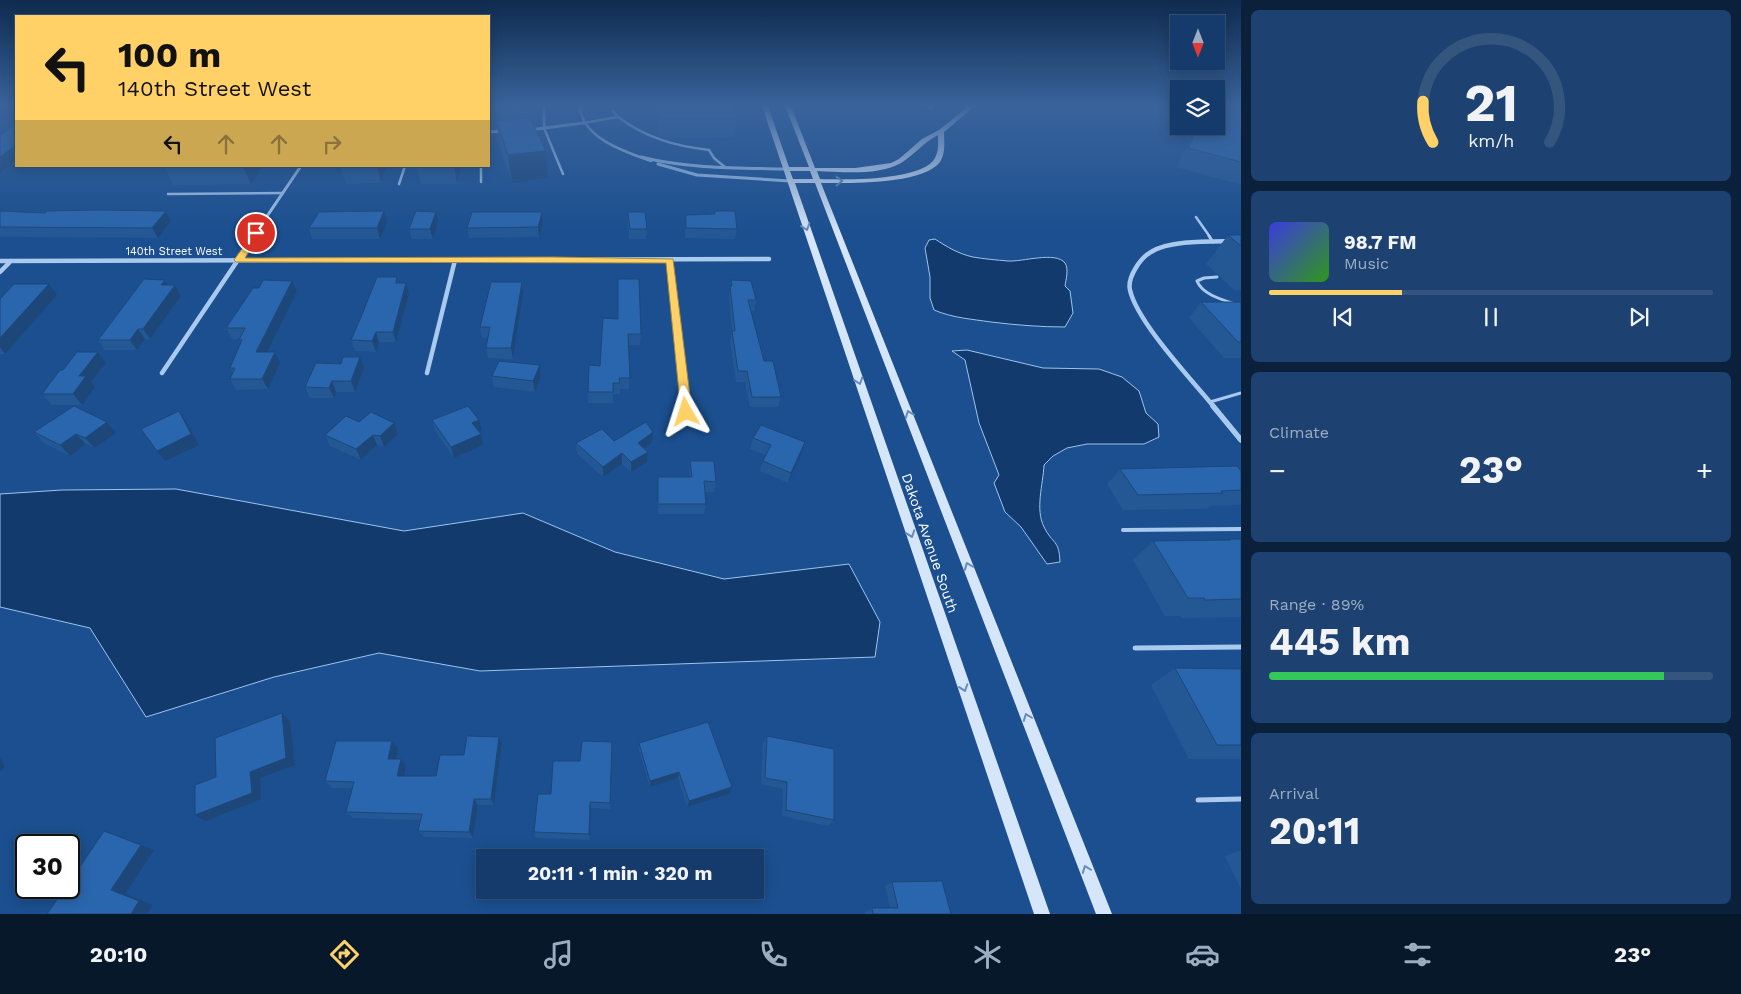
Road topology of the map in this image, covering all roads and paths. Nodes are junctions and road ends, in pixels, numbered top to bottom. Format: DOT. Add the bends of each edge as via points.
graph roads {
  1 [pos="553,149"];
  2 [pos="622,149"];
  3 [pos="700,149"];
  4 [pos="779,149"];
  5 [pos="805,149"];
  6 [pos="914,149"];
  7 [pos="942,149"];
  8 [pos="641,158"];
  9 [pos="651,162"];
  10 [pos="300,167"];
  11 [pos="405,167"];
  12 [pos="481,167"];
  13 [pos="726,168"];
  14 [pos="813,170"];
  15 [pos="563,174"];
  16 [pos="788,175"];
  17 [pos="817,181"];
  18 [pos="481,182"];
  19 [pos="399,184"];
  20 [pos="283,193"];
  21 [pos="168,194"];
  22 [pos="1196,217"];
  23 [pos="1241,241"];
  24 [pos="1213,242"];
  25 [pos="769,259"];
  26 [pos="0,260"];
  27 [pos="239,260"];
  28 [pos="455,260"];
  29 [pos="11,261"];
  30 [pos="670,261"];
  31 [pos="0,272"];
  32 [pos="1217,276"];
  33 [pos="1241,306"];
  34 [pos="162,373"];
  35 [pos="427,373"];
  36 [pos="1241,393"];
  37 [pos="1210,402"];
  38 [pos="686,412"];
  39 [pos="1241,440"];
  40 [pos="1241,529"];
  41 [pos="1123,530"];
  42 [pos="1241,647"];
  43 [pos="1135,648"];
  44 [pos="1241,799"];
  45 [pos="1198,800"];
  46 [pos="1042,914"];
  47 [pos="1104,914"];
  1 -- 15 [label="lane"];
  2 -- 8 [label="lane"];
  3 -- 13 [label="lane" via="709,150"];
  4 -- 16 [label="main road, Dakota Avenue South"];
  5 -- 14 [label="main road, Dakota Avenue South"];
  6 -- 14 [label="main road" via="901,160 887,166"];
  17 -- 7 [label="main road, one-way" via="906,176 937,162"];
  8 -- 9 [label="lane"];
  8 -- 13 [label="street"];
  9 -- 16 [label="street" via="697,175"];
  10 -- 20 [label="street"];
  11 -- 19 [label="lane"];
  12 -- 18 [label="lane"];
  13 -- 16 [label="street"];
  14 -- 16 [label="main road"];
  14 -- 17 [label="main road, Dakota Avenue South"];
  16 -- 17 [label="main road"];
  16 -- 46 [label="main road, Dakota Avenue South, one-way"];
  47 -- 17 [label="main road, Dakota Avenue South, one-way"];
  20 -- 21 [label="lane"];
  20 -- 27 [label="street"];
  22 -- 24 [label="lane"];
  23 -- 24 [label="street"];
  24 -- 37 [label="street" via="1172,245 1150,252 1133,271 1129,289 1142,318"];
  25 -- 30 [label="street, 140th Street West"];
  26 -- 29 [label="street, 140th Street West"];
  27 -- 28 [label="street, 140th Street West"];
  27 -- 29 [label="street, 140th Street West"];
  27 -- 34 [label="street"];
  28 -- 30 [label="street, 140th Street West"];
  28 -- 35 [label="street"];
  29 -- 31 [label="street"];
  30 -- 38 [label="street"];
  32 -- 33 [label="lane" via="1198,281 1199,286 1218,298"];
  36 -- 37 [label="lane"];
  37 -- 39 [label="street"];
  40 -- 41 [label="lane"];
  42 -- 43 [label="lane"];
  44 -- 45 [label="lane"];
}
